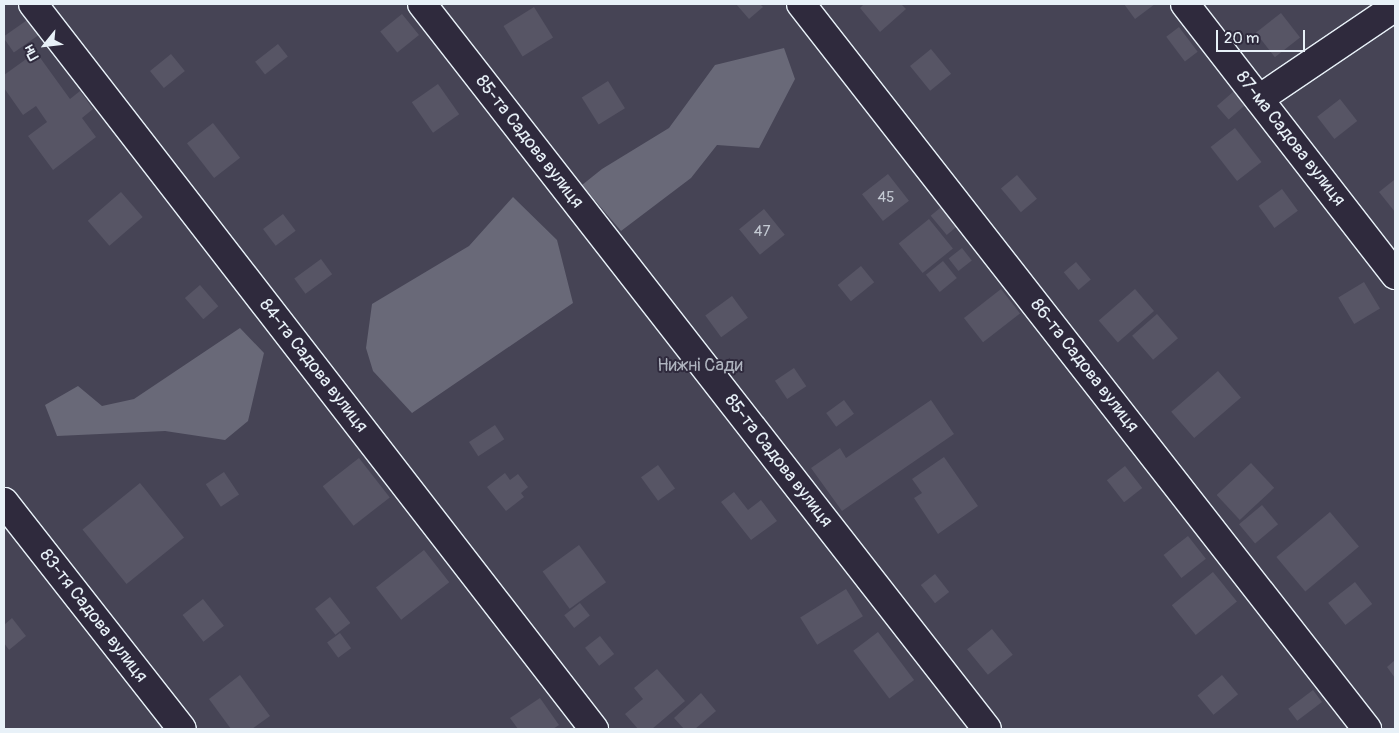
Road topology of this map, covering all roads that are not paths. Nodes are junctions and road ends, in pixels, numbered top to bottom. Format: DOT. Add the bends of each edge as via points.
graph roads {
  1 [pos="33,4"];
  2 [pos="422,4"];
  3 [pos="801,4"];
  4 [pos="1185,4"];
  5 [pos="1395,7"];
  6 [pos="1259,99"];
  7 [pos="1395,275"];
  8 [pos="4,502"];
  9 [pos="182,729"];
  10 [pos="594,729"];
  11 [pos="986,729"];
  12 [pos="1367,729"];
  1 -- 10 [label="street, 84-та Садова вулиця"];
  2 -- 11 [label="street, 85-та Садова вулиця"];
  3 -- 12 [label="street, 86-та Садова вулиця"];
  4 -- 6 [label="street, 87-ма Садова вулиця"];
  5 -- 6 [label="street"];
  6 -- 7 [label="street, 87-ма Садова вулиця"];
  8 -- 9 [label="street, 83-тя Садова вулиця"];
}
